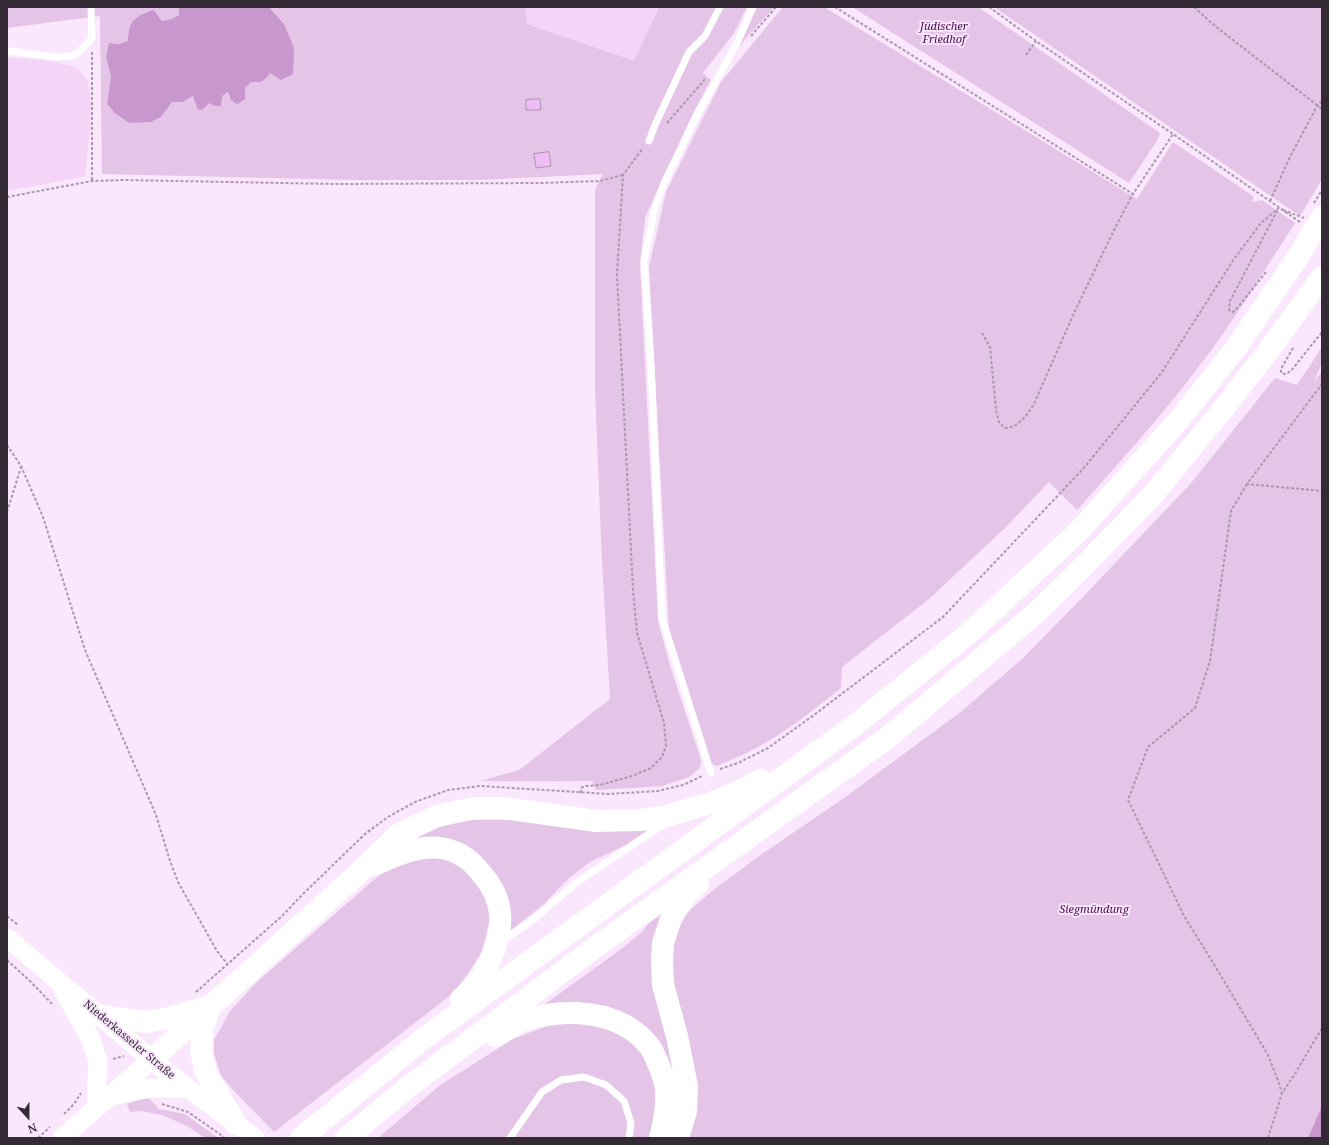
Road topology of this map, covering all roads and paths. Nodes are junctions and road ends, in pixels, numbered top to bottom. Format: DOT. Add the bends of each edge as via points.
graph roads {
  1 [pos="90,7"];
  2 [pos="720,7"];
  3 [pos="753,7"];
  4 [pos="834,7"];
  5 [pos="989,7"];
  6 [pos="1194,7"];
  7 [pos="92,38"];
  8 [pos="1036,41"];
  9 [pos="7,52"];
  10 [pos="1026,55"];
  11 [pos="724,64"];
  12 [pos="1322,101"];
  13 [pos="1318,106"];
  14 [pos="1322,108"];
  15 [pos="1173,134"];
  16 [pos="649,141"];
  17 [pos="623,175"];
  18 [pos="92,181"];
  19 [pos="1133,194"];
  20 [pos="7,198"];
  21 [pos="1270,201"];
  22 [pos="1279,208"];
  23 [pos="1314,218"];
  24 [pos="1266,271"];
  25 [pos="1322,277"];
  26 [pos="1322,332"];
  27 [pos="982,333"];
  28 [pos="1295,344"];
  29 [pos="1322,383"];
  30 [pos="7,445"];
  31 [pos="21,466"];
  32 [pos="1247,484"];
  33 [pos="1322,491"];
  34 [pos="7,512"];
  35 [pos="855,725"];
  36 [pos="711,772"];
  37 [pos="581,793"];
  38 [pos="680,813"];
  39 [pos="745,840"];
  40 [pos="362,871"];
  41 [pos="7,916"];
  42 [pos="13,932"];
  43 [pos="497,944"];
  44 [pos="7,960"];
  45 [pos="228,965"];
  46 [pos="58,980"];
  47 [pos="212,1005"];
  48 [pos="53,1006"];
  49 [pos="100,1016"];
  50 [pos="1322,1028"];
  51 [pos="423,1038"];
  52 [pos="152,1060"];
  53 [pos="411,1085"];
  54 [pos="186,1088"];
  55 [pos="82,1091"];
  56 [pos="1282,1093"];
  57 [pos="103,1101"];
  58 [pos="63,1115"];
  59 [pos="236,1124"];
  60 [pos="58,1131"];
  61 [pos="38,1138"];
  62 [pos="255,1138"];
  63 [pos="301,1138"];
  64 [pos="346,1138"];
  65 [pos="510,1138"];
  66 [pos="629,1138"];
  67 [pos="660,1138"];
  68 [pos="678,1138"];
  69 [pos="1268,1138"];
  1 -- 7 [label="lane"];
  2 -- 16 [label="lane" via="705,36 689,52"];
  3 -- 11 [label="lane" via="737,43"];
  4 -- 19 [label="path"];
  5 -- 8 [label="path"];
  6 -- 13 [label="path"];
  7 -- 9 [label="lane" via="77,54 59,57"];
  7 -- 18 [label="path"];
  8 -- 10 [label="path"];
  8 -- 15 [label="path"];
  11 -- 16 [label="path" via="711,72"];
  11 -- 36 [label="lane" via="664,184 655,208 644,260 662,618"];
  12 -- 13 [label="path"];
  13 -- 14 [label="path"];
  13 -- 21 [label="path"];
  15 -- 19 [label="path"];
  15 -- 21 [label="path"];
  16 -- 17 [label="path"];
  17 -- 18 [label="path" via="600,181 541,183"];
  17 -- 37 [label="path" via="617,275 633,590 637,633 664,723 666,746 662,757 651,768 600,785 585,786 581,788"];
  18 -- 20 [label="path"];
  19 -- 27 [label="path" via="1074,313 1033,406 1024,419 1013,428 1005,428 999,422 990,347"];
  21 -- 22 [label="path"];
  22 -- 23 [label="path"];
  22 -- 24 [label="path" via="1230,301 1229,310 1235,311"];
  22 -- 36 [label="path" via="1261,223 1234,259 1162,372 1083,469 943,617 768,748 738,763"];
  23 -- 35 [label="highway" via="1298,256 1236,348 1178,420 1078,532 968,634"];
  25 -- 39 [label="highway" via="1224,408 1151,497 1074,576 1036,613 886,739"];
  26 -- 28 [label="path" via="1291,371 1281,374 1281,369"];
  29 -- 32 [label="path"];
  30 -- 31 [label="path"];
  31 -- 34 [label="path"];
  31 -- 45 [label="path" via="44,517 85,650 156,815 178,882 217,951"];
  32 -- 33 [label="path"];
  32 -- 56 [label="path" via="1232,511 1210,661 1196,708 1148,747 1128,800 1184,916 1268,1055"];
  35 -- 38 [label="highway" via="770,776 738,792"];
  35 -- 51 [label="highway"];
  38 -- 40 [label="highway" via="641,820 596,821 504,808 474,808 437,816 399,834"];
  38 -- 43 [label="lane" via="577,882 533,920"];
  39 -- 53 [label="highway" via="594,948"];
  39 -- 68 [label="highway" via="685,896 672,916 663,944 663,985 687,1086 686,1111"];
  40 -- 43 [label="highway" via="403,852 425,848 441,848 471,860 486,877 496,894 501,925"];
  40 -- 47 [label="highway"];
  41 -- 42 [label="path"];
  42 -- 46 [label="main road, Niederkasseler Straße"];
  43 -- 51 [label="highway" via="482,977"];
  44 -- 48 [label="path"];
  46 -- 49 [label="main road, Niederkasseler Straße"];
  46 -- 57 [label="main road" via="90,1037 98,1061"];
  47 -- 49 [label="highway" via="146,1022"];
  47 -- 52 [label="highway"];
  47 -- 59 [label="highway" via="203,1026 201,1051 206,1073"];
  49 -- 52 [label="main road, Niederkasseler Straße"];
  50 -- 56 [label="path"];
  51 -- 63 [label="highway"];
  52 -- 54 [label="main road, Niederkasseler Straße"];
  52 -- 57 [label="main road"];
  53 -- 64 [label="highway"];
  53 -- 67 [label="highway" via="521,1022 559,1013 588,1014 618,1022 651,1048 661,1068 666,1089 665,1121"];
  54 -- 57 [label="main road" via="151,1088"];
  54 -- 59 [label="main road, Niederkasseler Straße"];
  55 -- 58 [label="path"];
  56 -- 69 [label="path"];
  57 -- 60 [label="main road"];
  59 -- 62 [label="main road, Niederkasseler Straße"];
  60 -- 61 [label="path"];
  65 -- 66 [label="lane" via="542,1092 561,1080 584,1077 606,1085 624,1101 631,1123"];
}
